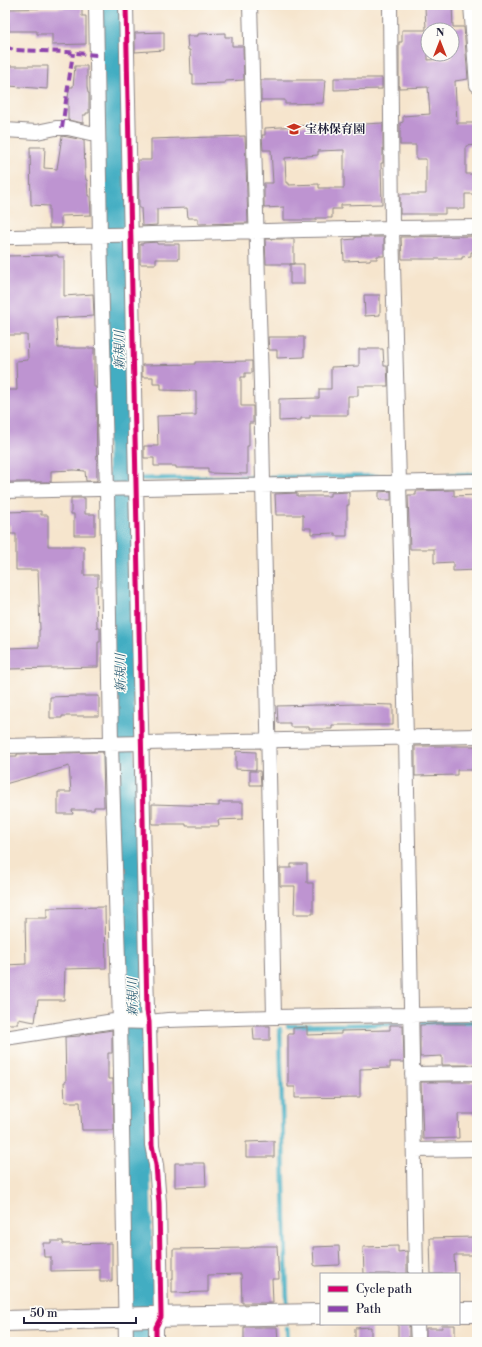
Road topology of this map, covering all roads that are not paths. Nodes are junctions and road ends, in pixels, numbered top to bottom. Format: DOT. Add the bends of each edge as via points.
graph roads {
  1 [pos="96,5"];
  2 [pos="126,5"];
  3 [pos="250,5"];
  4 [pos="390,5"];
  5 [pos="471,5"];
  6 [pos="477,85"];
  7 [pos="5,130"];
  8 [pos="98,133"];
  9 [pos="477,227"];
  10 [pos="392,228"];
  11 [pos="256,230"];
  12 [pos="128,235"];
  13 [pos="103,236"];
  14 [pos="5,237"];
  15 [pos="477,481"];
  16 [pos="135,483"];
  17 [pos="399,483"];
  18 [pos="262,485"];
  19 [pos="108,490"];
  20 [pos="5,492"];
  21 [pos="477,736"];
  22 [pos="406,737"];
  23 [pos="268,740"];
  24 [pos="112,744"];
  25 [pos="139,744"];
  26 [pos="5,746"];
  27 [pos="477,1014"];
  28 [pos="411,1015"];
  29 [pos="274,1017"];
  30 [pos="122,1022"];
  31 [pos="146,1022"];
  32 [pos="5,1038"];
  33 [pos="477,1073"];
  34 [pos="412,1074"];
  35 [pos="477,1149"];
  36 [pos="415,1150"];
  37 [pos="416,1273"];
  38 [pos="460,1312"];
  39 [pos="477,1312"];
  40 [pos="320,1314"];
  41 [pos="156,1317"];
  42 [pos="128,1318"];
  43 [pos="5,1321"];
  44 [pos="417,1325"];
  45 [pos="126,1342"];
  46 [pos="156,1342"];
  47 [pos="418,1342"];
  1 -- 8 [label="street"];
  2 -- 12 [label="street"];
  3 -- 11 [label="street"];
  4 -- 10 [label="street"];
  5 -- 6 [label="street"];
  7 -- 8 [label="street" via="37,132 68,128"];
  8 -- 13 [label="street"];
  9 -- 10 [label="street"];
  10 -- 11 [label="street"];
  10 -- 17 [label="street"];
  11 -- 12 [label="street"];
  11 -- 18 [label="street"];
  12 -- 13 [label="street"];
  12 -- 16 [label="street"];
  13 -- 14 [label="street"];
  13 -- 19 [label="street"];
  15 -- 17 [label="street"];
  16 -- 18 [label="street"];
  16 -- 19 [label="street"];
  16 -- 25 [label="street"];
  17 -- 18 [label="street"];
  17 -- 22 [label="street"];
  18 -- 23 [label="street"];
  19 -- 20 [label="street"];
  19 -- 24 [label="street"];
  21 -- 22 [label="street"];
  22 -- 23 [label="street"];
  22 -- 28 [label="street"];
  23 -- 25 [label="street"];
  23 -- 29 [label="street"];
  24 -- 25 [label="street"];
  24 -- 26 [label="street"];
  24 -- 30 [label="street"];
  25 -- 31 [label="street"];
  27 -- 28 [label="street"];
  28 -- 29 [label="street"];
  28 -- 34 [label="street"];
  29 -- 31 [label="street"];
  30 -- 31 [label="street"];
  30 -- 32 [label="street" via="107,1022"];
  30 -- 42 [label="street"];
  31 -- 41 [label="street" via="152,1145 159,1203"];
  33 -- 34 [label="street"];
  34 -- 36 [label="street"];
  35 -- 36 [label="street"];
  36 -- 37 [label="street"];
  38 -- 39 [label="street"];
  40 -- 41 [label="street"];
  41 -- 42 [label="street"];
  41 -- 46 [label="street"];
  42 -- 43 [label="street"];
  42 -- 45 [label="street"];
  44 -- 47 [label="street"];
}
